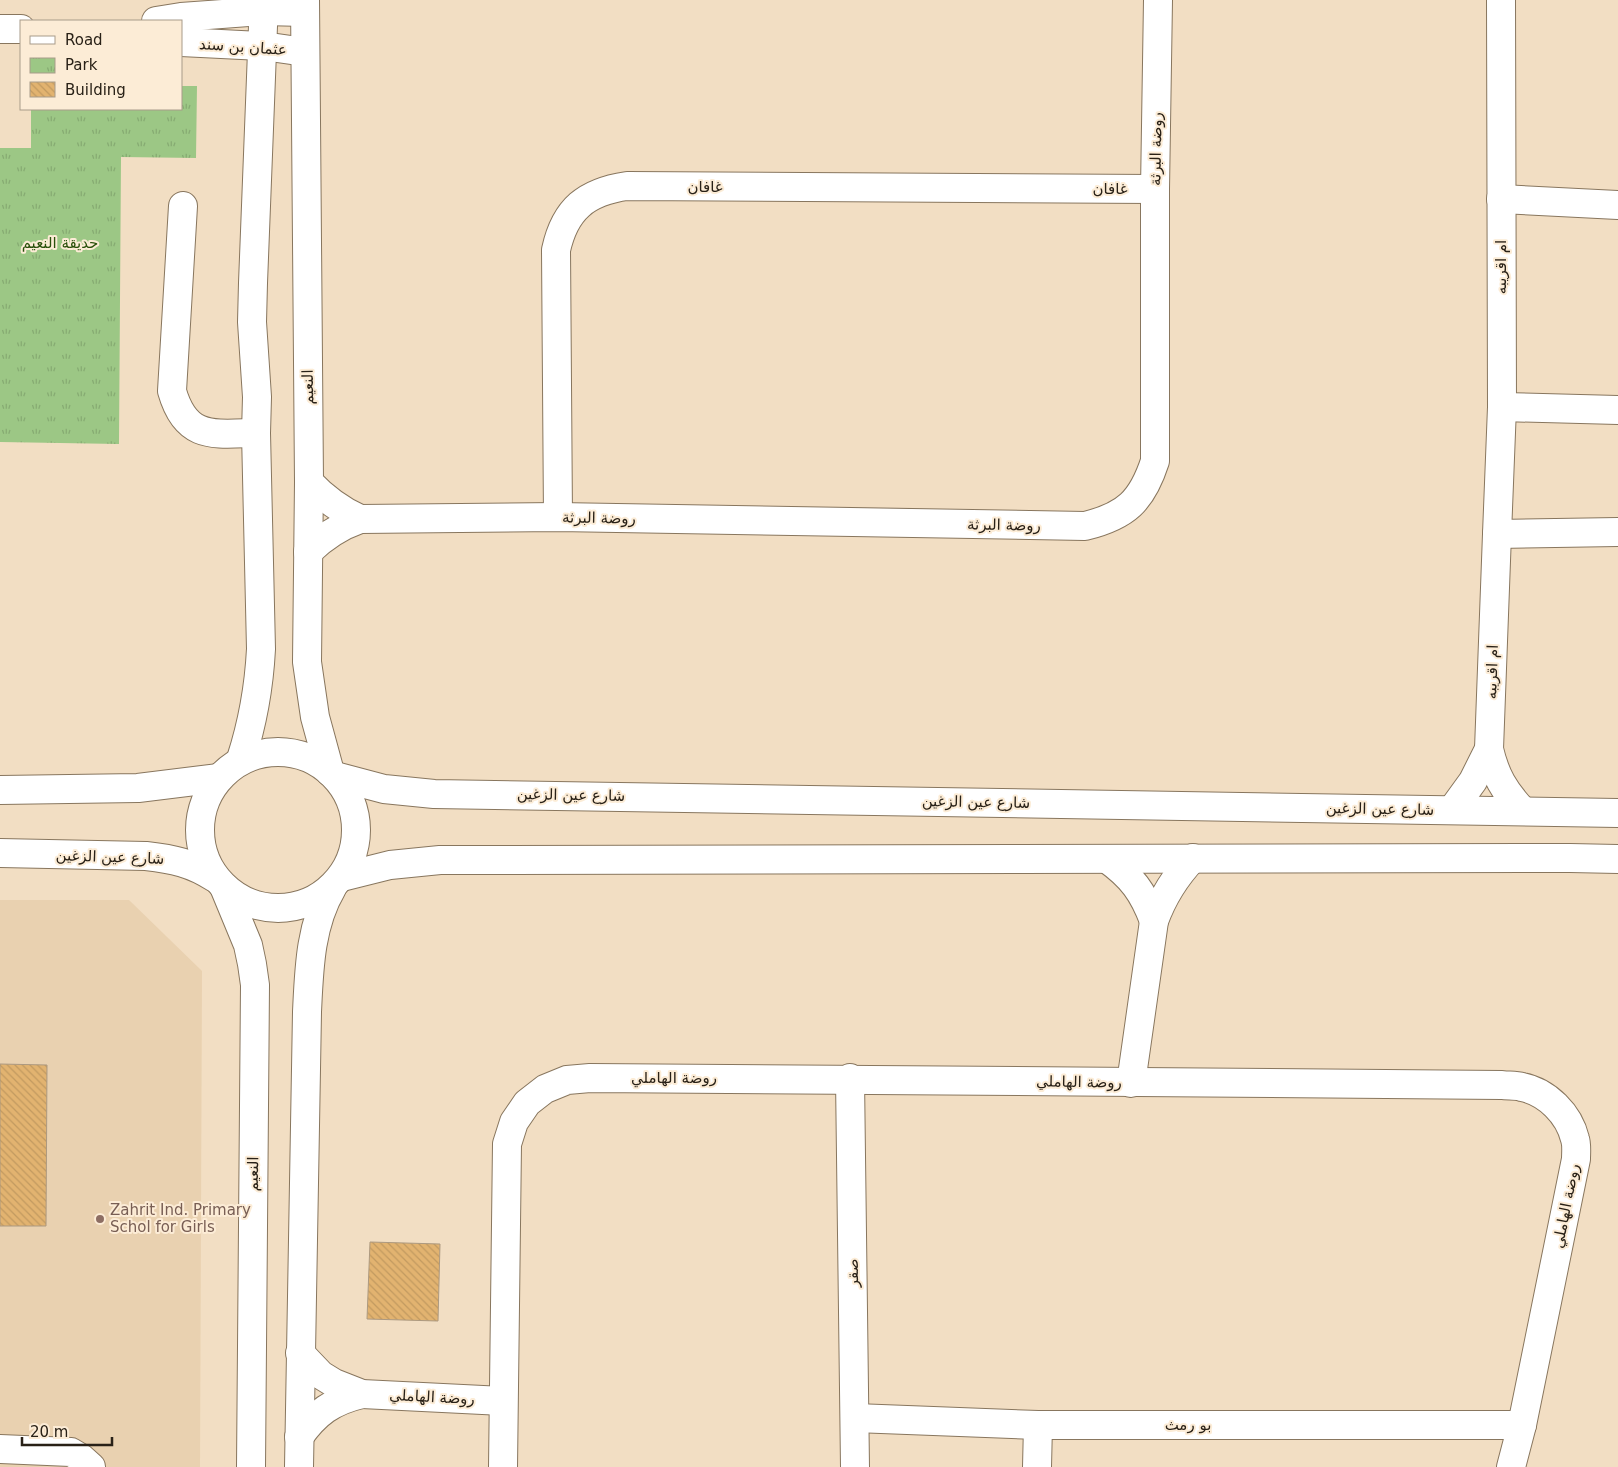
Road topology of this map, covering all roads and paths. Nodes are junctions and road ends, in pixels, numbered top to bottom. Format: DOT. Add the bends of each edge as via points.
graph roads {
  1 [pos="1158,0"];
  2 [pos="1501,0"];
  3 [pos="264,5"];
  4 [pos="304,6"];
  5 [pos="162,20"];
  6 [pos="0,29"];
  7 [pos="20,29"];
  8 [pos="182,42"];
  9 [pos="263,46"];
  10 [pos="305,52"];
  11 [pos="1155,189"];
  12 [pos="1501,199"];
  13 [pos="1618,205"];
  14 [pos="183,206"];
  15 [pos="1502,407"];
  16 [pos="1618,410"];
  17 [pos="256,433"];
  18 [pos="309,482"];
  19 [pos="558,517"];
  20 [pos="360,519"];
  21 [pos="1618,532"];
  22 [pos="1497,534"];
  23 [pos="308,552"];
  24 [pos="1489,749"];
  25 [pos="240,759"];
  26 [pos="332,774"];
  27 [pos="219,778"];
  28 [pos="0,790"];
  29 [pos="1452,810"];
  30 [pos="1523,811"];
  31 [pos="1618,813"];
  32 [pos="0,853"];
  33 [pos="1107,858"];
  34 [pos="1193,858"];
  35 [pos="1618,859"];
  36 [pos="220,882"];
  37 [pos="337,882"];
  38 [pos="1154,921"];
  39 [pos="850,1078"];
  40 [pos="1131,1083"];
  41 [pos="300,1353"];
  42 [pos="362,1394"];
  43 [pos="503,1401"];
  44 [pos="855,1418"];
  45 [pos="1522,1425"];
  46 [pos="1038,1426"];
  47 [pos="300,1437"];
  48 [pos="0,1449"];
  49 [pos="91,1467"];
  50 [pos="251,1467"];
  51 [pos="299,1467"];
  52 [pos="503,1467"];
  53 [pos="854,1467"];
  54 [pos="1037,1467"];
  55 [pos="1511,1467"];
  1 -- 11 [label="street, روضة البرثة"];
  2 -- 12 [label="street, ام اقريبه"];
  3 -- 4 [label="street, عثمان بن سند"];
  3 -- 5 [label="street, عثمان بن سند"];
  3 -- 9 [label="street"];
  4 -- 10 [label="street, النعيم"];
  6 -- 7 [label="street"];
  8 -- 9 [label="street, عثمان بن سند"];
  9 -- 10 [label="street, عثمان بن سند"];
  9 -- 17 [label="street" via="252,283"];
  10 -- 18 [label="street, النعيم"];
  11 -- 19 [label="street, غافان" via="627,186 598,192 574,210 565,222 556,250"];
  11 -- 19 [label="street, روضة البرثة" via="1155,460 1149,480 1138,497 1105,521 1085,526"];
  12 -- 13 [label="street"];
  12 -- 15 [label="street, ام اقريبه"];
  14 -- 17 [label="street" via="172,391 176,406 185,419 212,434"];
  15 -- 16 [label="street"];
  15 -- 22 [label="street, ام اقريبه"];
  17 -- 25 [label="street" via="260,677 256,704"];
  18 -- 20 [label="street, روضة البرثة" via="332,504"];
  18 -- 23 [label="street, النعيم"];
  19 -- 20 [label="street, روضة البرثة"];
  20 -- 23 [label="street, روضة البرثة" via="332,532"];
  21 -- 22 [label="street"];
  22 -- 24 [label="street, ام اقريبه"];
  23 -- 26 [label="street, النعيم" via="307,662 315,717"];
  24 -- 29 [label="street, ام اقريبه" via="1473,781"];
  24 -- 30 [label="street, ام اقريبه" via="1500,783"];
  25 -- 26 [label="street" via="287,752 317,762"];
  25 -- 27 [label="street"];
  26 -- 29 [label="street, شارع عين الزغين" via="384,788 434,794"];
  26 -- 37 [label="street" via="348,794 355,815 357,837 352,858"];
  27 -- 28 [label="street" via="138,788"];
  27 -- 36 [label="street" via="207,796 199,838 204,859"];
  29 -- 30 [label="street, شارع عين الزغين"];
  30 -- 31 [label="street, شارع عين الزغين"];
  32 -- 36 [label="street, شارع عين الزغين" via="164,858 201,868"];
  33 -- 34 [label="street"];
  33 -- 37 [label="street" via="440,860 390,865"];
  33 -- 38 [label="street" via="1138,888"];
  34 -- 35 [label="street"];
  34 -- 38 [label="street, روضة الهاملي" via="1170,885"];
  36 -- 37 [label="street" via="240,899 259,907 278,909 298,907 316,899"];
  36 -- 50 [label="street, النعيم" via="248,945 255,985"];
  37 -- 41 [label="street" via="323,904 317,925 308,990"];
  38 -- 40 [label="street, روضة الهاملي"];
  39 -- 40 [label="street, روضة الهاملي"];
  39 -- 43 [label="street, روضة الهاملي" via="590,1078 567,1080 546,1089 527,1103 514,1122 506,1144"];
  39 -- 44 [label="street, صقر"];
  40 -- 45 [label="street, روضة الهاملي" via="1502,1085 1522,1087 1556,1105 1568,1121 1575,1139 1576,1159"];
  41 -- 42 [label="street" via="321,1375"];
  41 -- 47 [label="street"];
  42 -- 43 [label="street, روضة الهاملي"];
  42 -- 47 [label="street" via="346,1398 319,1414"];
  43 -- 52 [label="street, روضة الهاملي"];
  44 -- 46 [label="street, بو رمث"];
  44 -- 53 [label="street, صقر"];
  45 -- 46 [label="street, بو رمث"];
  45 -- 55 [label="street, روضة الهاملي"];
  46 -- 54 [label="street"];
  47 -- 51 [label="street"];
  48 -- 49 [label="street" via="71,1452"];
}
